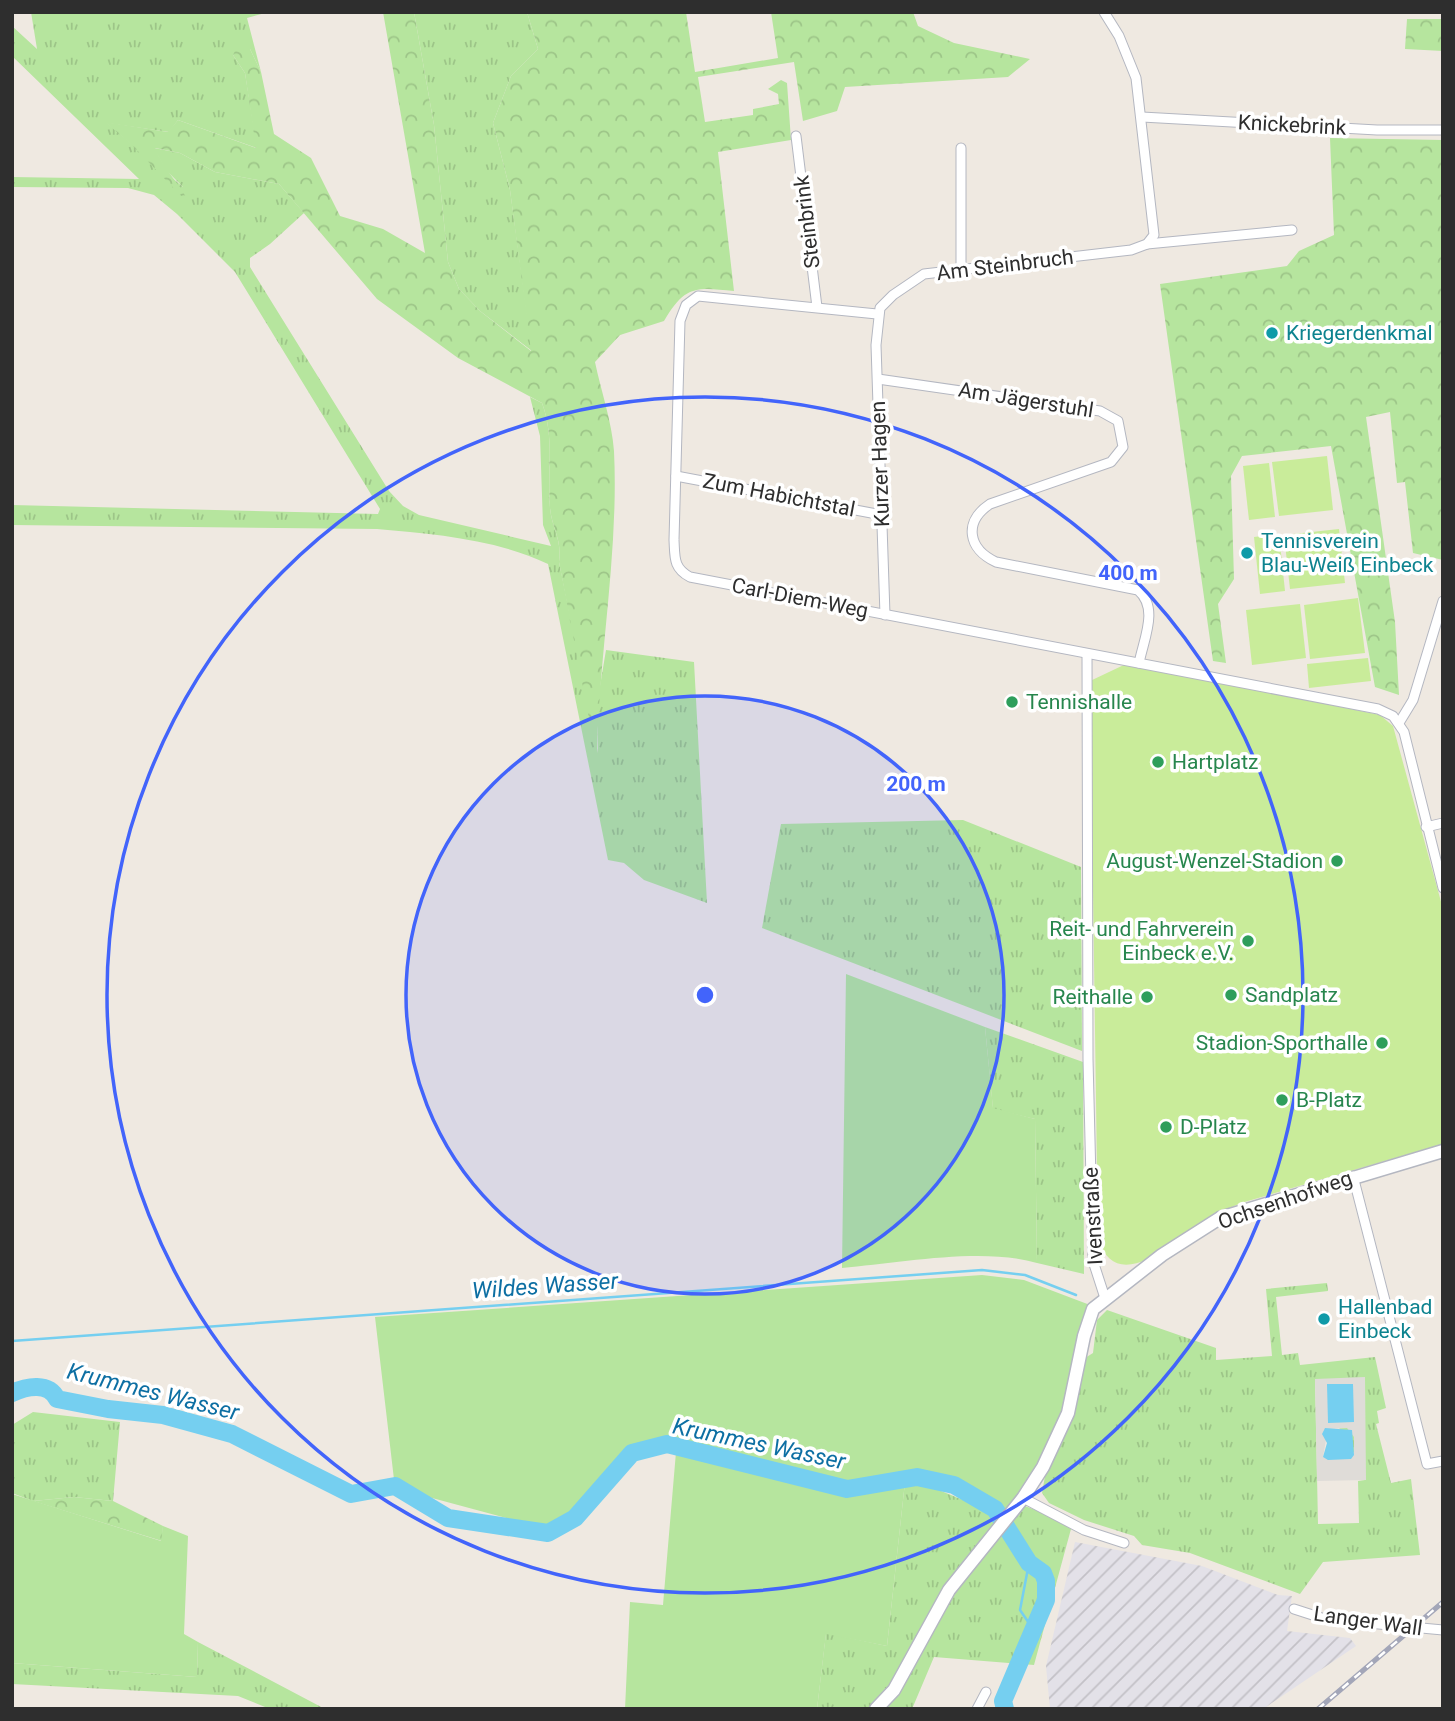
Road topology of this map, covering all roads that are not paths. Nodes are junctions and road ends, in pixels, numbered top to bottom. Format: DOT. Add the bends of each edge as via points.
graph roads {
  1 [pos="1104,12"];
  2 [pos="1142,117"];
  3 [pos="1443,130"];
  4 [pos="796,136"];
  5 [pos="961,148"];
  6 [pos="1292,230"];
  7 [pos="1147,244"];
  8 [pos="961,269"];
  9 [pos="817,307"];
  10 [pos="877,314"];
  11 [pos="878,379"];
  12 [pos="676,476"];
  13 [pos="882,515"];
  14 [pos="1443,601"];
  15 [pos="885,615"];
  16 [pos="1438,629"];
  17 [pos="1087,654"];
  18 [pos="1139,663"];
  19 [pos="1399,723"];
  20 [pos="1443,823"];
  21 [pos="1426,827"];
  22 [pos="1443,888"];
  23 [pos="1443,1151"];
  24 [pos="1353,1176"];
  25 [pos="1105,1298"];
  26 [pos="1443,1461"];
  27 [pos="1023,1499"];
  28 [pos="1124,1543"];
  29 [pos="1294,1609"];
  30 [pos="1443,1630"];
  31 [pos="986,1692"];
  32 [pos="876,1709"];
  33 [pos="977,1709"];
  1 -- 2 [label="street" via="1136,78"];
  2 -- 3 [label="street, Knickebrink"];
  2 -- 7 [label="street" via="1154,235"];
  4 -- 9 [label="street, Steinbrink"];
  5 -- 8 [label="street"];
  6 -- 7 [label="street, Am Steinbruch"];
  7 -- 8 [label="street, Am Steinbruch" via="1131,250"];
  8 -- 10 [label="street, Am Steinbruch" via="924,274 893,295"];
  9 -- 10 [label="street, Carl-Diem-Weg"];
  9 -- 12 [label="street, Carl-Diem-Weg" via="698,296 686,305 680,321"];
  10 -- 11 [label="street, Kurzer Hagen"];
  11 -- 13 [label="street, Kurzer Hagen"];
  11 -- 18 [label="street, Am Jägerstuhl" via="1100,411 1118,421 1123,447 1111,462 990,505 977,513 972,529 979,550 996,562 1138,590 1151,610"];
  12 -- 13 [label="street, Zum Habichtstal"];
  12 -- 15 [label="street, Carl-Diem-Weg" via="675,562 681,572"];
  13 -- 15 [label="street, Kurzer Hagen"];
  14 -- 16 [label="street"];
  15 -- 17 [label="street, Carl-Diem-Weg"];
  16 -- 19 [label="street" via="1413,700"];
  17 -- 18 [label="street, Carl-Diem-Weg"];
  17 -- 25 [label="street, Ivenstraße" via="1093,1261"];
  18 -- 19 [label="street, Carl-Diem-Weg" via="1378,709"];
  19 -- 21 [label="street"];
  20 -- 21 [label="street"];
  21 -- 22 [label="street"];
  23 -- 24 [label="street, Ochsenhofweg"];
  24 -- 25 [label="street, Ochsenhofweg" via="1220,1219"];
  24 -- 26 [label="street" via="1427,1464"];
  25 -- 27 [label="street" via="1088,1322 1068,1413"];
  27 -- 28 [label="street" via="1084,1530"];
  27 -- 32 [label="street" via="949,1590 894,1690"];
  29 -- 30 [label="street, Langer Wall" via="1325,1619"];
  31 -- 33 [label="street"];
}
